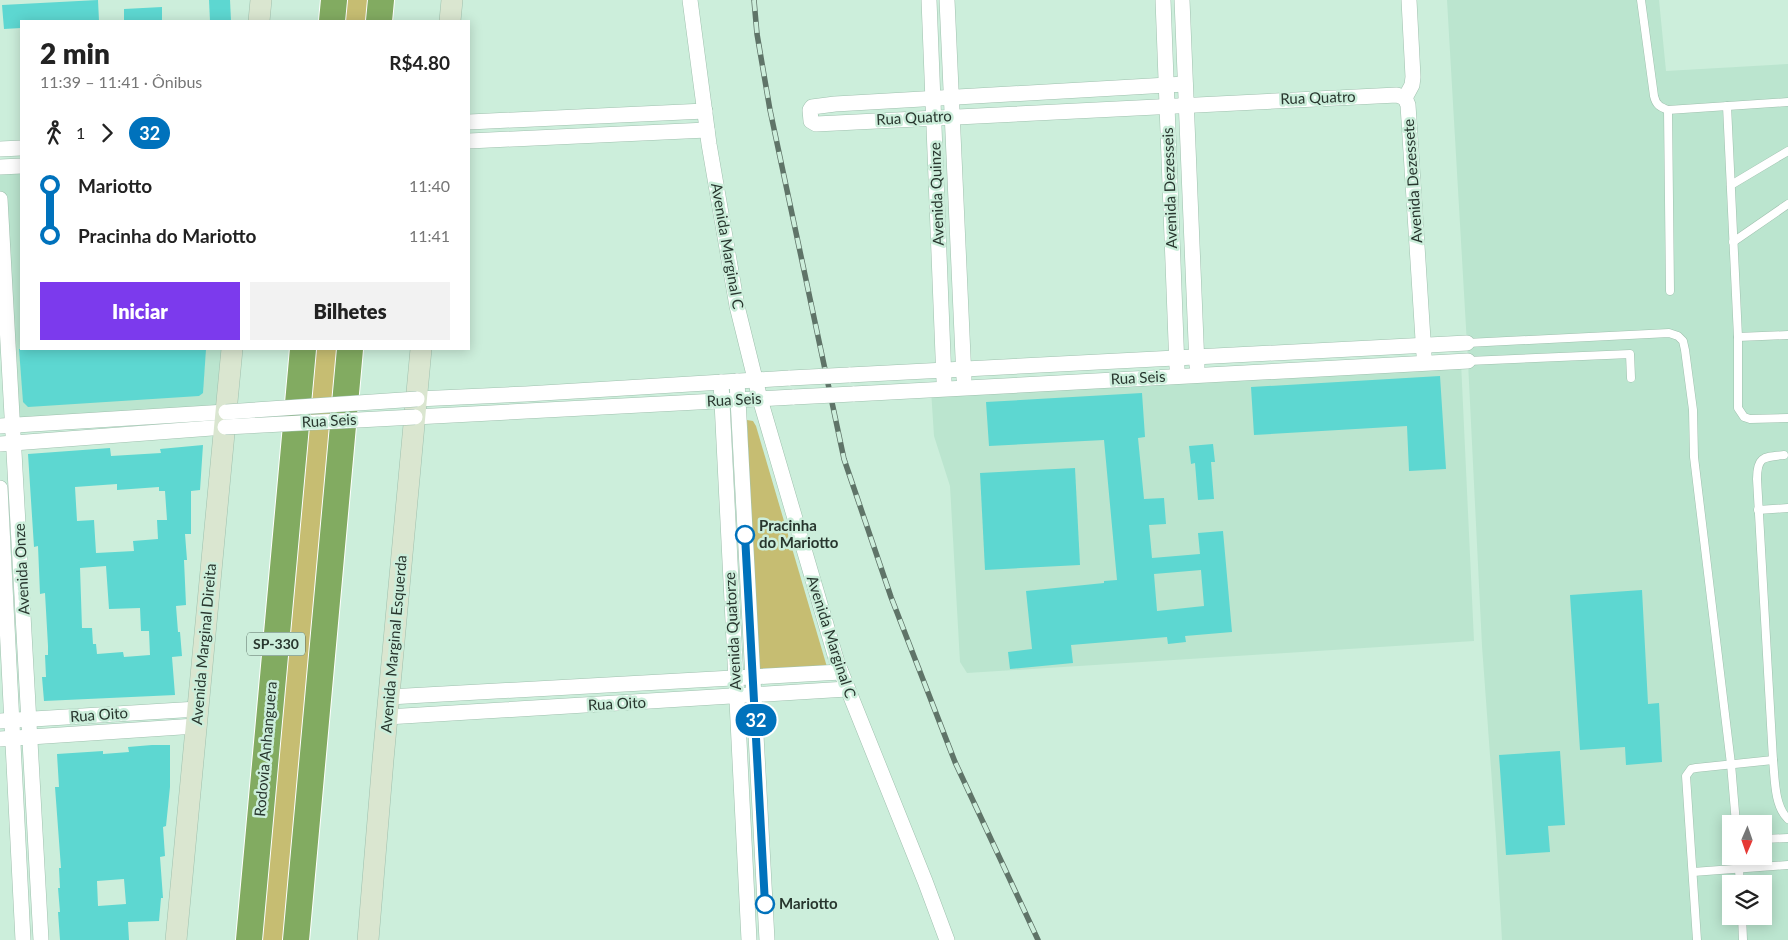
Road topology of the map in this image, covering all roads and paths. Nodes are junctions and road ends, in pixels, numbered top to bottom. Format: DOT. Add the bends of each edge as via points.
graph roads {
  1 [pos="261,0"];
  2 [pos="334,0"];
  3 [pos="381,0"];
  4 [pos="452,0"];
  5 [pos="690,0"];
  6 [pos="929,0"];
  7 [pos="947,0"];
  8 [pos="1163,0"];
  9 [pos="1182,0"];
  10 [pos="1409,0"];
  11 [pos="1641,0"];
  12 [pos="259,20"];
  13 [pos="332,20"];
  14 [pos="379,20"];
  15 [pos="450,20"];
  16 [pos="1186,84"];
  17 [pos="1166,85"];
  18 [pos="952,97"];
  19 [pos="1405,98"];
  20 [pos="933,99"];
  21 [pos="1788,102"];
  22 [pos="835,104"];
  23 [pos="1186,104"];
  24 [pos="1167,105"];
  25 [pos="1727,106"];
  26 [pos="1668,110"];
  27 [pos="705,111"];
  28 [pos="951,116"];
  29 [pos="934,118"];
  30 [pos="470,122"];
  31 [pos="836,122"];
  32 [pos="707,130"];
  33 [pos="470,141"];
  34 [pos="20,148"];
  35 [pos="0,149"];
  36 [pos="1788,150"];
  37 [pos="20,166"];
  38 [pos="0,167"];
  39 [pos="1730,185"];
  40 [pos="0,199"];
  41 [pos="1788,204"];
  42 [pos="1733,242"];
  43 [pos="1670,291"];
  44 [pos="1788,336"];
  45 [pos="1738,337"];
  46 [pos="1467,343"];
  47 [pos="1424,346"];
  48 [pos="1406,347"];
  49 [pos="232,350"];
  50 [pos="303,350"];
  51 [pos="350,350"];
  52 [pos="421,350"];
  53 [pos="1196,357"];
  54 [pos="1177,358"];
  55 [pos="1468,361"];
  56 [pos="1408,364"];
  57 [pos="1425,364"];
  58 [pos="964,370"];
  59 [pos="943,371"];
  60 [pos="1197,375"];
  61 [pos="1178,376"];
  62 [pos="1631,378"];
  63 [pos="756,380"];
  64 [pos="737,381"];
  65 [pos="721,382"];
  66 [pos="965,388"];
  67 [pos="944,389"];
  68 [pos="760,399"];
  69 [pos="738,400"];
  70 [pos="722,401"];
  71 [pos="416,408"];
  72 [pos="1788,418"];
  73 [pos="225,419"];
  74 [pos="6,425"];
  75 [pos="7,444"];
  76 [pos="1784,455"];
  77 [pos="0,488"];
  78 [pos="1788,508"];
  79 [pos="1758,510"];
  80 [pos="840,672"];
  81 [pos="753,677"];
  82 [pos="735,678"];
  83 [pos="848,689"];
  84 [pos="755,695"];
  85 [pos="736,697"];
  86 [pos="388,707"];
  87 [pos="197,717"];
  88 [pos="30,720"];
  89 [pos="6,721"];
  90 [pos="30,737"];
  91 [pos="6,739"];
  92 [pos="1773,760"];
  93 [pos="1731,764"];
  94 [pos="1735,815"];
  95 [pos="1788,819"];
  96 [pos="1788,838"];
  97 [pos="1772,839"];
  98 [pos="1739,865"];
  99 [pos="1788,865"];
  100 [pos="1739,868"];
  101 [pos="1693,872"];
  102 [pos="1739,875"];
  103 [pos="1742,925"];
  104 [pos="23,940"];
  105 [pos="41,940"];
  106 [pos="176,940"];
  107 [pos="249,940"];
  108 [pos="296,940"];
  109 [pos="368,940"];
  110 [pos="749,940"];
  111 [pos="767,940"];
  112 [pos="947,940"];
  113 [pos="1697,940"];
  114 [pos="1743,940"];
  1 -- 12 [label="main road"];
  2 -- 13 [label="highway"];
  3 -- 14 [label="highway"];
  4 -- 15 [label="main road"];
  5 -- 27 [label="street, Avenida Marginal C"];
  6 -- 20 [label="street, Avenida Quinze"];
  7 -- 18 [label="street, Avenida Quinze"];
  8 -- 17 [label="street, Avenida Dezesseis"];
  9 -- 16 [label="street, Avenida Dezesseis"];
  10 -- 19 [label="street, Avenida Dezessete" via="1413,77"];
  11 -- 26 [label="lane" via="1654,100 1659,107"];
  16 -- 17 [label="street, Rua Quatro"];
  16 -- 23 [label="street, Avenida Dezesseis"];
  17 -- 18 [label="street, Rua Quatro"];
  17 -- 24 [label="street, Avenida Dezesseis"];
  18 -- 20 [label="street, Rua Quatro"];
  18 -- 28 [label="street, Avenida Quinze"];
  19 -- 23 [label="street, Rua Quatro" via="1397,95"];
  19 -- 47 [label="street, Avenida Dezessete"];
  20 -- 22 [label="street, Rua Quatro"];
  20 -- 29 [label="street, Avenida Quinze"];
  21 -- 25 [label="lane"];
  22 -- 31 [label="street"];
  22 -- 31 [label="street, Rua Quatro" via="810,110 811,121 816,124"];
  23 -- 24 [label="street, Rua Quatro"];
  23 -- 53 [label="street, Avenida Dezesseis"];
  24 -- 28 [label="street, Rua Quatro"];
  24 -- 54 [label="street, Avenida Dezesseis"];
  25 -- 26 [label="lane"];
  25 -- 39 [label="lane"];
  26 -- 43 [label="lane"];
  27 -- 30 [label="street"];
  27 -- 32 [label="street, Avenida Marginal C"];
  28 -- 29 [label="street, Rua Quatro"];
  28 -- 58 [label="street, Avenida Quinze"];
  29 -- 31 [label="street, Rua Quatro"];
  29 -- 59 [label="street, Avenida Quinze"];
  32 -- 33 [label="street"];
  32 -- 63 [label="street, Avenida Marginal C" via="737,306"];
  34 -- 35 [label="street"];
  36 -- 39 [label="lane"];
  37 -- 38 [label="street"];
  39 -- 42 [label="lane"];
  40 -- 74 [label="street, Avenida Onze"];
  41 -- 42 [label="lane"];
  42 -- 45 [label="lane"];
  44 -- 45 [label="lane"];
  45 -- 72 [label="lane" via="1740,413 1750,419"];
  46 -- 47 [label="street, Rua Seis"];
  46 -- 93 [label="lane" via="1669,333 1683,341"];
  47 -- 48 [label="street, Rua Seis"];
  47 -- 57 [label="street, Avenida Dezessete"];
  48 -- 53 [label="street, Rua Seis"];
  48 -- 56 [label="street"];
  49 -- 73 [label="main road, Avenida Marginal Direita"];
  50 -- 107 [label="highway, Rodovia Anhanguera / SP-330"];
  51 -- 108 [label="highway, SP-330"];
  52 -- 71 [label="main road, Avenida Marginal Esquerda"];
  53 -- 54 [label="street, Rua Seis"];
  53 -- 60 [label="street, Avenida Dezesseis"];
  54 -- 58 [label="street, Rua Seis"];
  54 -- 61 [label="street, Avenida Dezesseis"];
  55 -- 57 [label="street, Rua Seis"];
  55 -- 62 [label="lane" via="1630,354"];
  56 -- 57 [label="street, Rua Seis"];
  56 -- 60 [label="street, Rua Seis"];
  58 -- 59 [label="street, Rua Seis"];
  58 -- 66 [label="street, Avenida Quinze"];
  59 -- 63 [label="street, Rua Seis, bridge"];
  59 -- 67 [label="street, Avenida Quinze"];
  60 -- 61 [label="street, Rua Seis"];
  61 -- 66 [label="street, Rua Seis"];
  63 -- 64 [label="street, Rua Seis"];
  63 -- 68 [label="street, Avenida Marginal C"];
  64 -- 65 [label="street, Rua Seis"];
  64 -- 69 [label="street, Avenida Quatorze"];
  65 -- 70 [label="street, Avenida Quatorze"];
  65 -- 71 [label="street, Rua Seis"];
  66 -- 67 [label="street, Rua Seis"];
  67 -- 68 [label="street, Rua Seis, bridge"];
  68 -- 69 [label="street, Rua Seis"];
  68 -- 80 [label="street, Avenida Marginal C"];
  69 -- 70 [label="street, Rua Seis"];
  69 -- 81 [label="street, Avenida Quatorze"];
  70 -- 71 [label="street, Rua Seis"];
  70 -- 82 [label="street, Avenida Quatorze"];
  71 -- 73 [label="street, Rua Seis, bridge"];
  71 -- 86 [label="main road, Avenida Marginal Esquerda"];
  73 -- 74 [label="street, Rua Seis"];
  73 -- 75 [label="street, Rua Seis"];
  73 -- 87 [label="main road, Avenida Marginal Direita"];
  74 -- 75 [label="street, Avenida Onze"];
  75 -- 88 [label="street, Avenida Onze"];
  76 -- 79 [label="lane" via="1762,459 1757,466"];
  77 -- 89 [label="street, Avenida Onze"];
  78 -- 79 [label="lane"];
  79 -- 92 [label="lane"];
  80 -- 81 [label="street, Rua Oito"];
  80 -- 83 [label="street, Avenida Marginal C"];
  81 -- 82 [label="street, Rua Oito"];
  81 -- 84 [label="street, Avenida Quatorze"];
  82 -- 85 [label="street, Avenida Quatorze"];
  82 -- 86 [label="street, Rua Oito"];
  83 -- 84 [label="street, Rua Oito"];
  83 -- 112 [label="street, Avenida Marginal C"];
  84 -- 85 [label="street, Rua Oito"];
  84 -- 111 [label="street, Avenida Quatorze"];
  85 -- 86 [label="street, Rua Oito"];
  85 -- 110 [label="street, Avenida Quatorze"];
  86 -- 109 [label="main road, Avenida Marginal Esquerda"];
  87 -- 88 [label="street, Rua Oito"];
  87 -- 90 [label="street, Rua Oito"];
  87 -- 106 [label="main road, Avenida Marginal Direita"];
  88 -- 89 [label="street, Rua Oito"];
  88 -- 90 [label="street, Avenida Onze"];
  89 -- 91 [label="street, Avenida Onze"];
  90 -- 91 [label="street, Rua Oito"];
  90 -- 105 [label="street, Avenida Onze"];
  91 -- 104 [label="street, Avenida Onze"];
  92 -- 93 [label="lane"];
  92 -- 95 [label="lane" via="1779,806"];
  93 -- 94 [label="lane"];
  93 -- 101 [label="lane" via="1691,769 1686,776"];
  96 -- 97 [label="lane"];
  98 -- 100 [label="lane"];
  99 -- 100 [label="lane"];
  100 -- 101 [label="lane"];
  100 -- 102 [label="lane"];
  101 -- 113 [label="lane"];
  103 -- 114 [label="lane"];
}
